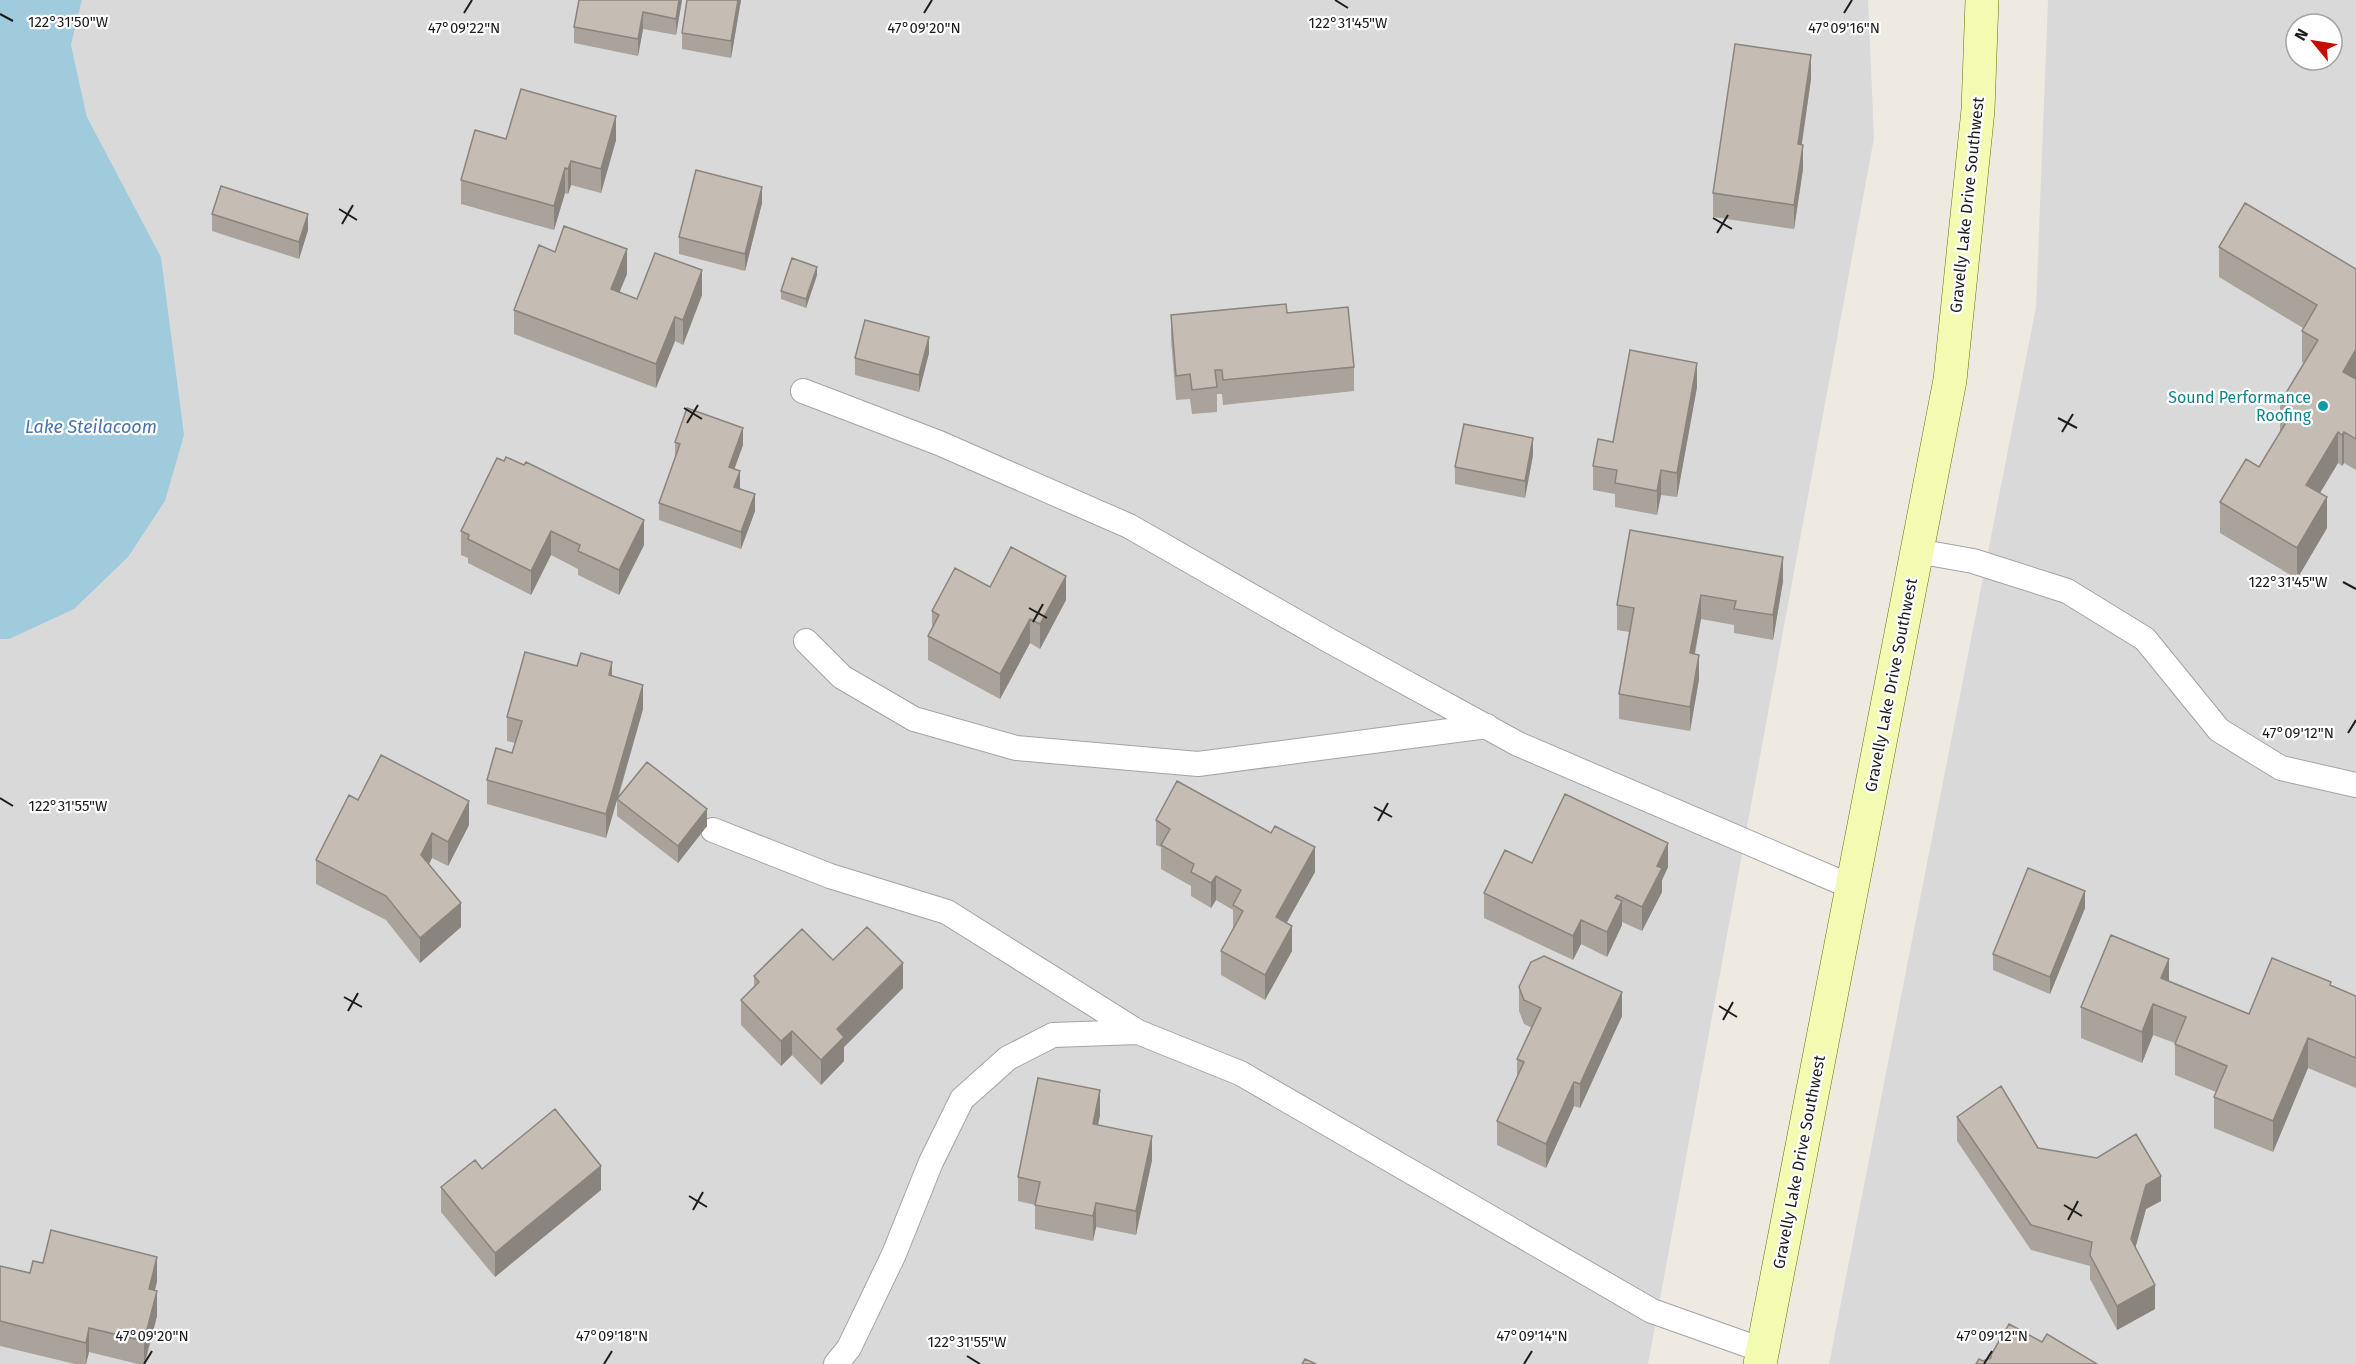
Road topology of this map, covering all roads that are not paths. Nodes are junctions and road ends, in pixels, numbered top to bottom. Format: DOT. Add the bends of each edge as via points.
graph roads {
  1 [pos="1982,0"];
  2 [pos="803,391"];
  3 [pos="1917,551"];
  4 [pos="806,641"];
  5 [pos="1487,726"];
  6 [pos="2356,785"];
  7 [pos="713,830"];
  8 [pos="1852,887"];
  9 [pos="1138,1032"];
  10 [pos="1761,1357"];
  11 [pos="836,1364"];
  1 -- 3 [label="main road, Gravelly Lake Drive Southwest" via="1978,110 1950,380"];
  2 -- 5 [label="lane" via="939,443 1129,526"];
  3 -- 6 [label="lane" via="1973,561 2067,591 2145,639 2219,730 2282,768"];
  3 -- 8 [label="main road, Gravelly Lake Drive Southwest"];
  4 -- 5 [label="lane" via="842,677 914,719 1016,748 1198,764"];
  5 -- 8 [label="lane" via="1518,744"];
  7 -- 9 [label="lane" via="830,876 947,912"];
  8 -- 10 [label="main road, Gravelly Lake Drive Southwest"];
  9 -- 10 [label="lane" via="1240,1073 1652,1311"];
  9 -- 11 [label="lane" via="1053,1035 1008,1058 962,1099 931,1162 894,1254 849,1348"];
}
